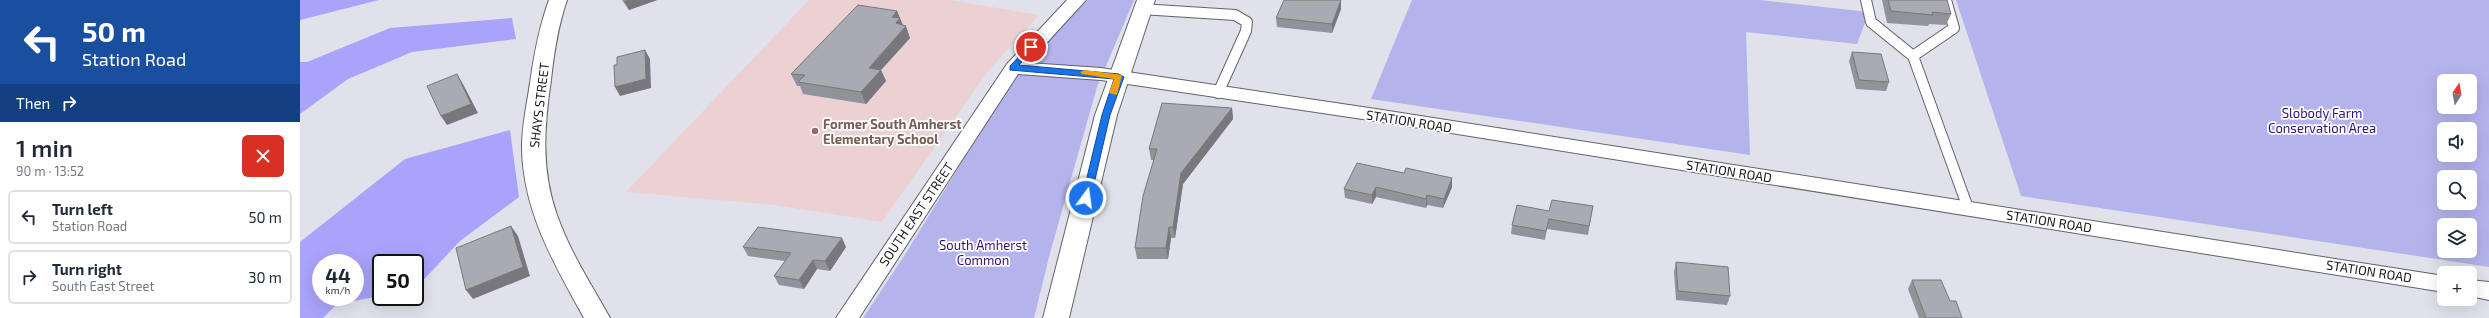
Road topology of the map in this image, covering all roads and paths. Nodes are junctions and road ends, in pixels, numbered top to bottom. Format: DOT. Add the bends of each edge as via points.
graph roads {
  1 [pos="558,0"];
  2 [pos="1077,0"];
  3 [pos="1866,0"];
  4 [pos="1946,0"];
  5 [pos="1143,5"];
  6 [pos="1913,56"];
  7 [pos="1013,68"];
  8 [pos="1119,77"];
  9 [pos="1218,93"];
  10 [pos="1968,208"];
  11 [pos="2437,283"];
  12 [pos="2477,289"];
  13 [pos="2489,291"];
  14 [pos="597,318"];
  15 [pos="847,318"];
  16 [pos="1056,318"];
  1 -- 14 [label="main road, SHAYS STREET" via="536,107 534,169 537,191 550,231"];
  2 -- 7 [label="street, SOUTH EAST STREET"];
  3 -- 6 [label="lane" via="1871,22"];
  4 -- 6 [label="lane" via="1954,28"];
  5 -- 8 [label="main road"];
  5 -- 9 [label="lane" via="1235,15 1247,22 1246,31"];
  6 -- 10 [label="lane"];
  7 -- 8 [label="street, STATION ROAD"];
  7 -- 15 [label="street, SOUTH EAST STREET"];
  8 -- 9 [label="street, STATION ROAD"];
  8 -- 16 [label="main road" via="1106,115"];
  9 -- 10 [label="street, STATION ROAD"];
  10 -- 11 [label="street, STATION ROAD"];
  12 -- 13 [label="street"];
}
